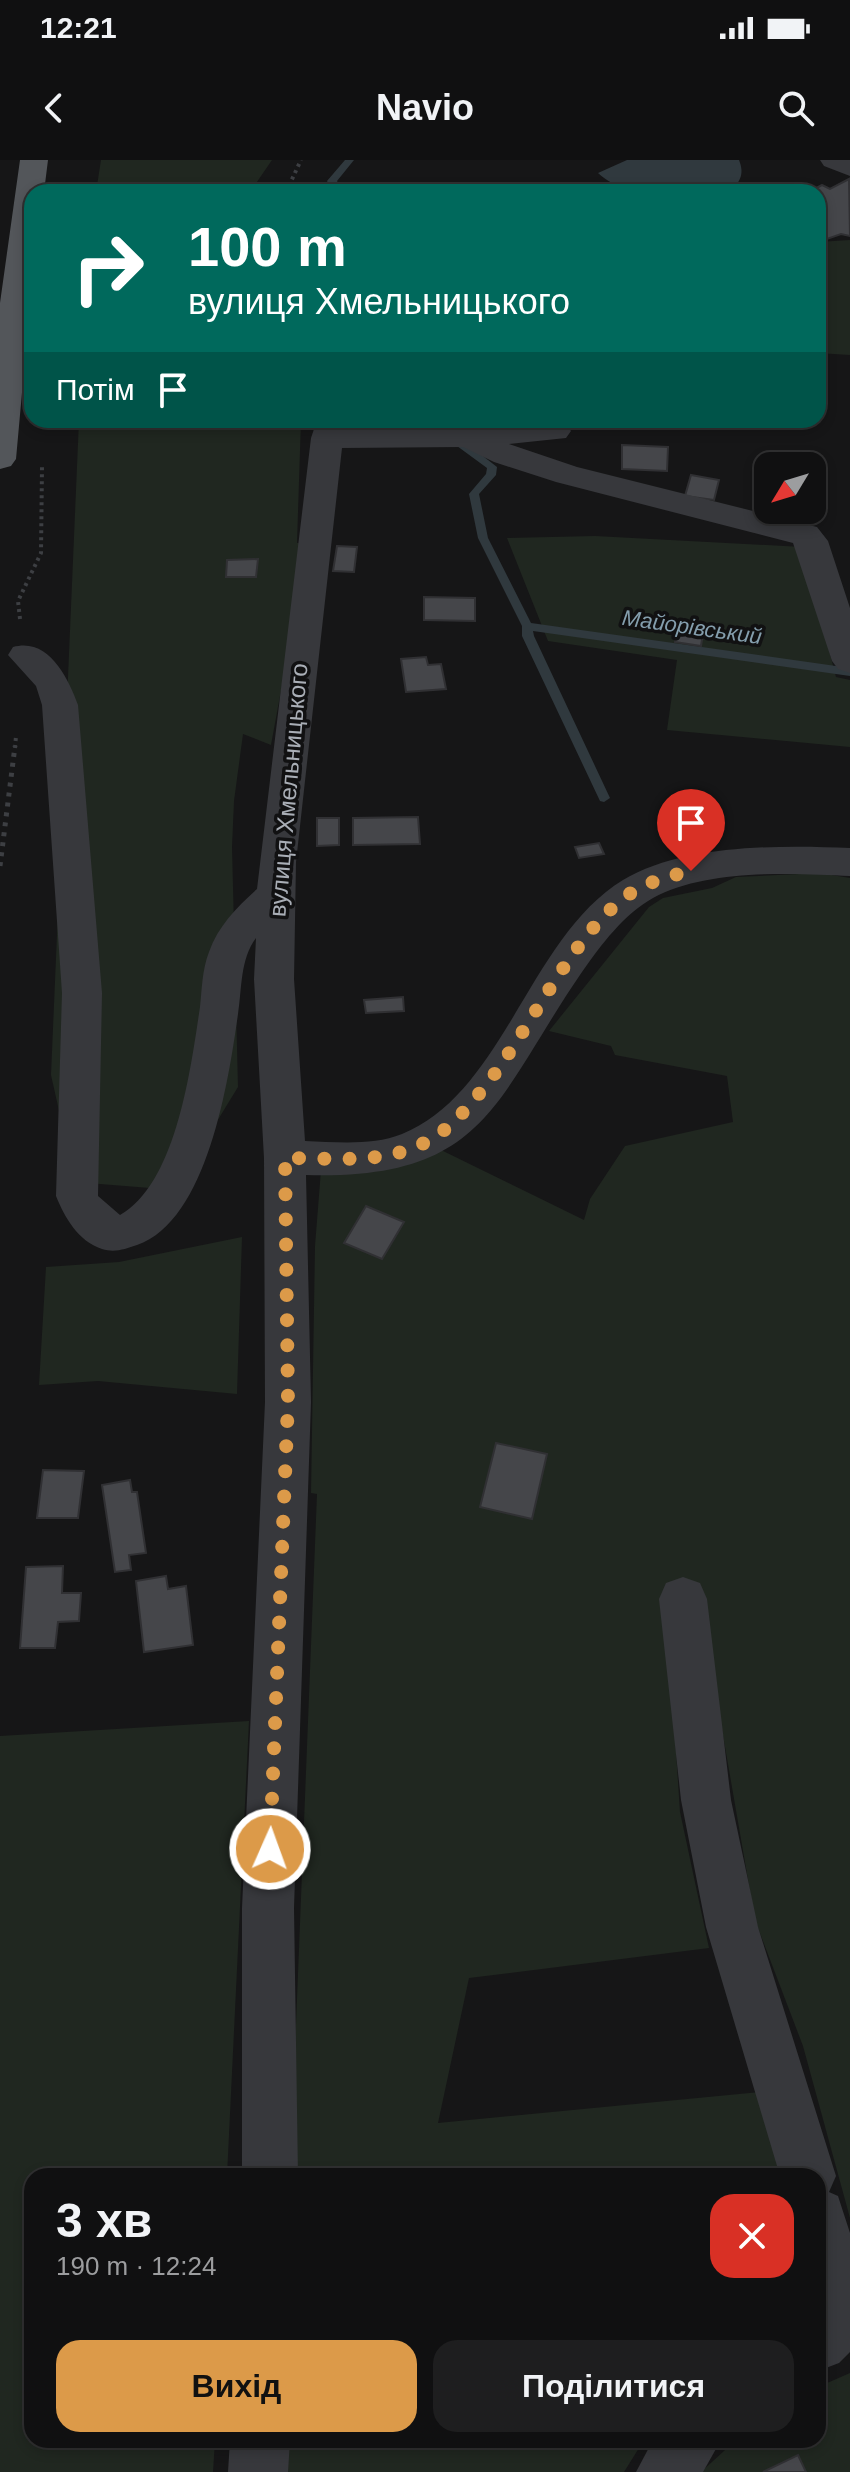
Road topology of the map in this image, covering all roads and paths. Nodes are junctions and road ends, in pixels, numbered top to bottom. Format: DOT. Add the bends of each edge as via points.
graph roads {
  1 [pos="34,160"];
  2 [pos="301,160"];
  3 [pos="834,160"];
  4 [pos="850,168"];
  5 [pos="30,184"];
  6 [pos="290,184"];
  7 [pos="24,228"];
  8 [pos="330,428"];
  9 [pos="343,428"];
  10 [pos="555,431"];
  11 [pos="461,437"];
  12 [pos="42,453"];
  13 [pos="0,459"];
  14 [pos="41,553"];
  15 [pos="25,655"];
  16 [pos="850,661"];
  17 [pos="850,862"];
  18 [pos="276,894"];
  19 [pos="285,1158"];
  20 [pos="683,1599"];
  21 [pos="270,2168"];
  22 [pos="806,2168"];
  23 [pos="826,2254"];
  24 [pos="826,2335"];
  25 [pos="260,2448"];
  26 [pos="685,2448"];
  27 [pos="258,2472"];
  28 [pos="666,2472"];
  1 -- 5 [label="main road"];
  2 -- 6 [label="path"];
  3 -- 4 [label="street"];
  7 -- 13 [label="main road"];
  8 -- 18 [label="street, вулиця Хмельницького"];
  9 -- 11 [label="street"];
  10 -- 11 [label="street"];
  11 -- 16 [label="street" via="567,475 805,535"];
  12 -- 14 [label="path"];
  15 -- 18 [label="street" via="52,681 60,705 82,993 77,1196 84,1212 110,1234 140,1226 155,1214 188,1157 213,1053 229,949 242,927"];
  17 -- 19 [label="street" via="789,857 728,862 664,877 629,894 577,950 499,1071 450,1128 416,1147 366,1158"];
  18 -- 19 [label="street, вулиця Хмельницького" via="274,979"];
  19 -- 21 [label="street, вулиця Хмельницького" via="288,1402 268,1908"];
  20 -- 22 [label="street" via="706,1800 732,1927"];
  23 -- 24 [label="street" via="838,2310 834,2328"];
  25 -- 27 [label="street"];
  26 -- 28 [label="street"];
}
